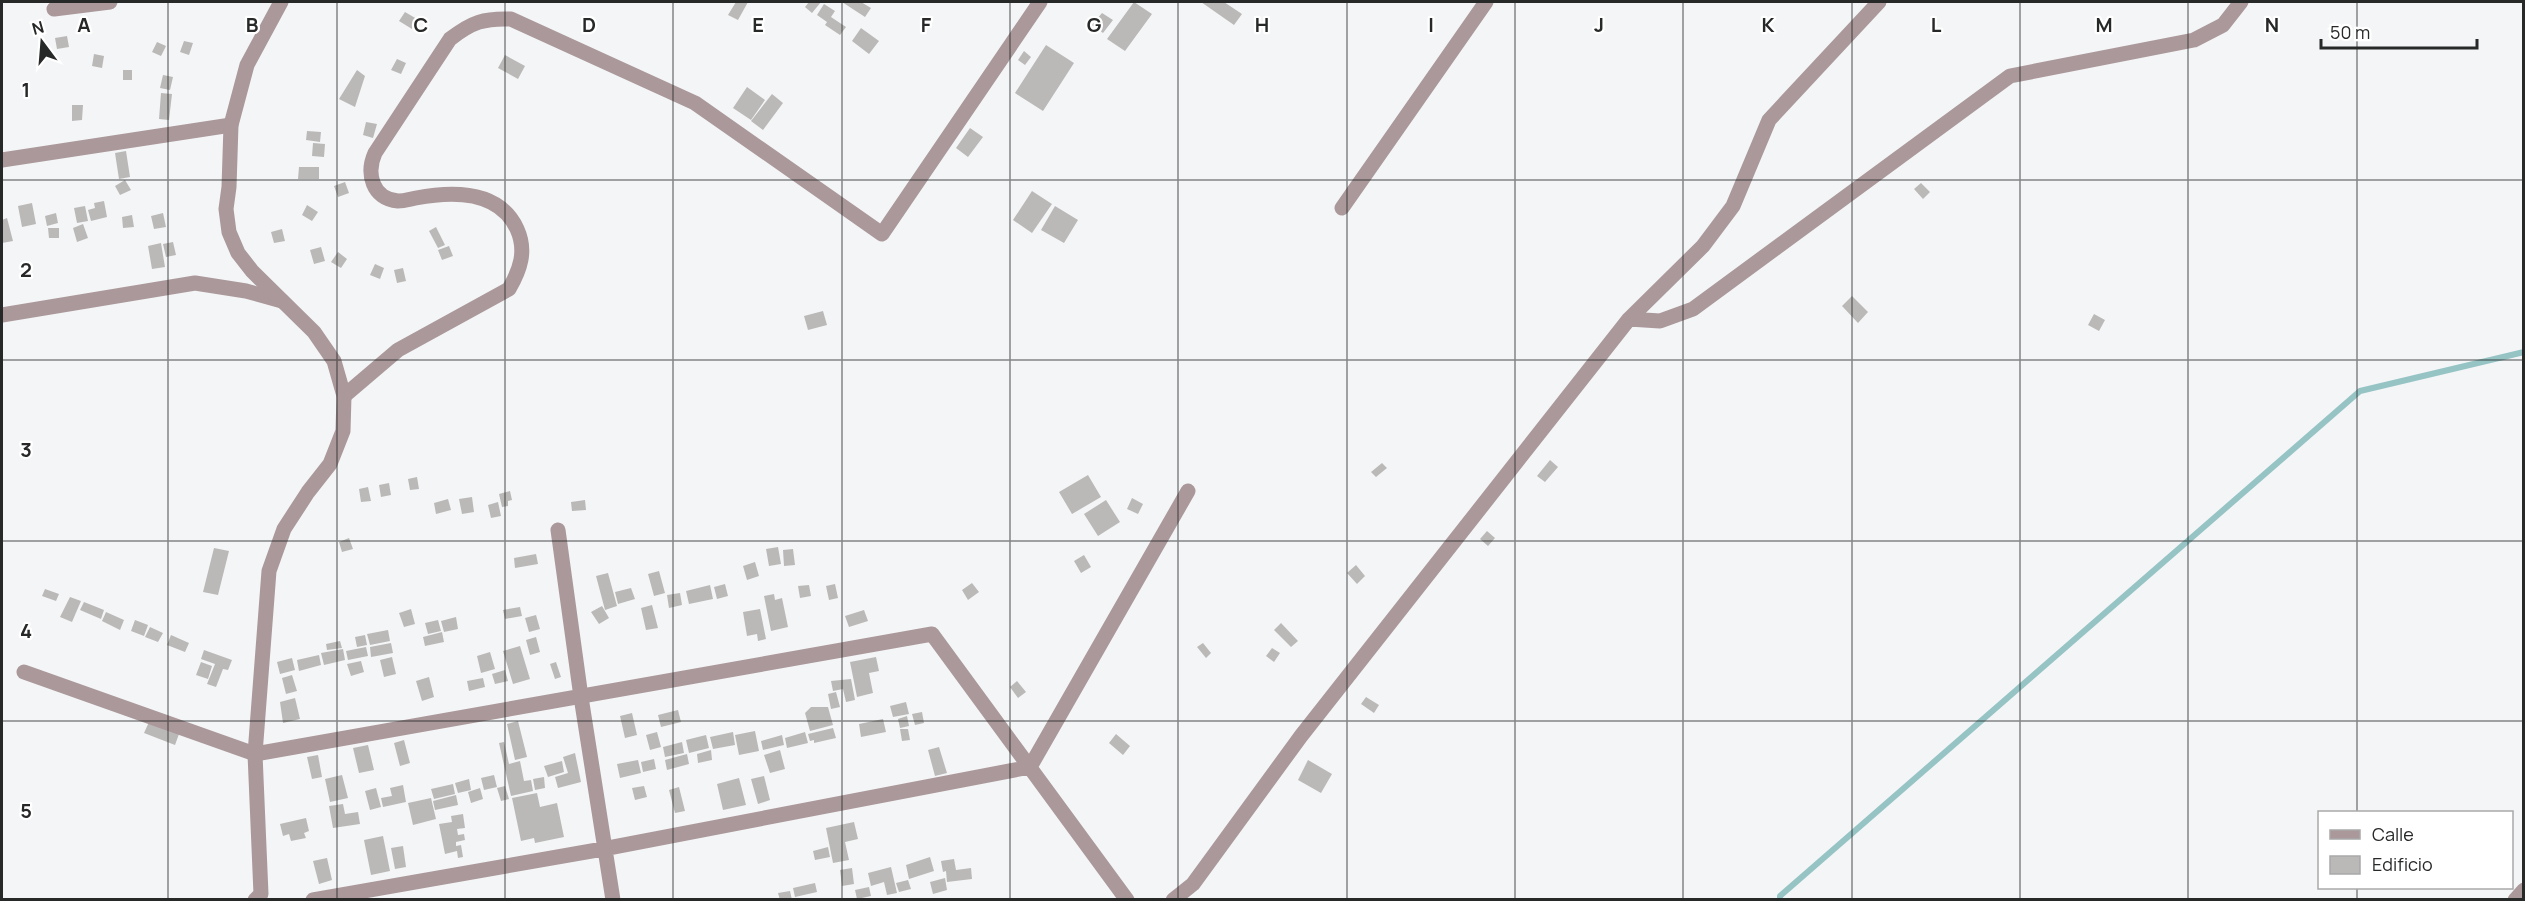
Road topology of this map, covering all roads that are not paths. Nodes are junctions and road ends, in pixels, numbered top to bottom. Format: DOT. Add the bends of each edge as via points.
graph roads {
  1 [pos="110,2"];
  2 [pos="281,2"];
  3 [pos="1040,2"];
  4 [pos="1486,2"];
  5 [pos="1878,2"];
  6 [pos="2241,2"];
  7 [pos="54,9"];
  8 [pos="231,125"];
  9 [pos="2,160"];
  10 [pos="1342,208"];
  11 [pos="282,301"];
  12 [pos="2,315"];
  13 [pos="1629,319"];
  14 [pos="344,396"];
  15 [pos="1188,491"];
  16 [pos="558,530"];
  17 [pos="24,672"];
  18 [pos="581,697"];
  19 [pos="255,754"];
  20 [pos="1029,767"];
  21 [pos="603,849"];
  22 [pos="2523,890"];
  23 [pos="263,898"];
  24 [pos="313,900"];
  25 [pos="612,900"];
  26 [pos="1127,900"];
  27 [pos="1173,900"];
  28 [pos="2515,900"];
  1 -- 7 [label="street"];
  2 -- 8 [label="street" via="247,65"];
  3 -- 14 [label="street" via="882,234 695,103 512,19 489,18 468,25 450,39 375,153 370,172 378,191 395,201 464,194 483,197 499,206 512,219 520,236 523,255 519,273 509,290 398,350"];
  4 -- 10 [label="street"];
  5 -- 13 [label="street" via="1769,120 1733,206 1703,246"];
  6 -- 13 [label="street" via="2223,25 2194,40 2010,76 1693,309 1660,321"];
  8 -- 9 [label="street"];
  8 -- 11 [label="street" via="226,210 229,232 238,253"];
  11 -- 12 [label="street" via="195,283"];
  11 -- 14 [label="street" via="314,332 334,361"];
  13 -- 27 [label="street" via="1301,736 1192,884"];
  14 -- 19 [label="street" via="343,431 330,464 284,529 269,572"];
  15 -- 20 [label="street"];
  16 -- 18 [label="street"];
  17 -- 19 [label="street"];
  18 -- 19 [label="street"];
  18 -- 20 [label="street" via="932,634"];
  18 -- 21 [label="street"];
  19 -- 23 [label="street"];
  20 -- 21 [label="street"];
  20 -- 26 [label="street"];
  21 -- 24 [label="street"];
  21 -- 25 [label="street"];
  22 -- 28 [label="street"];
}
